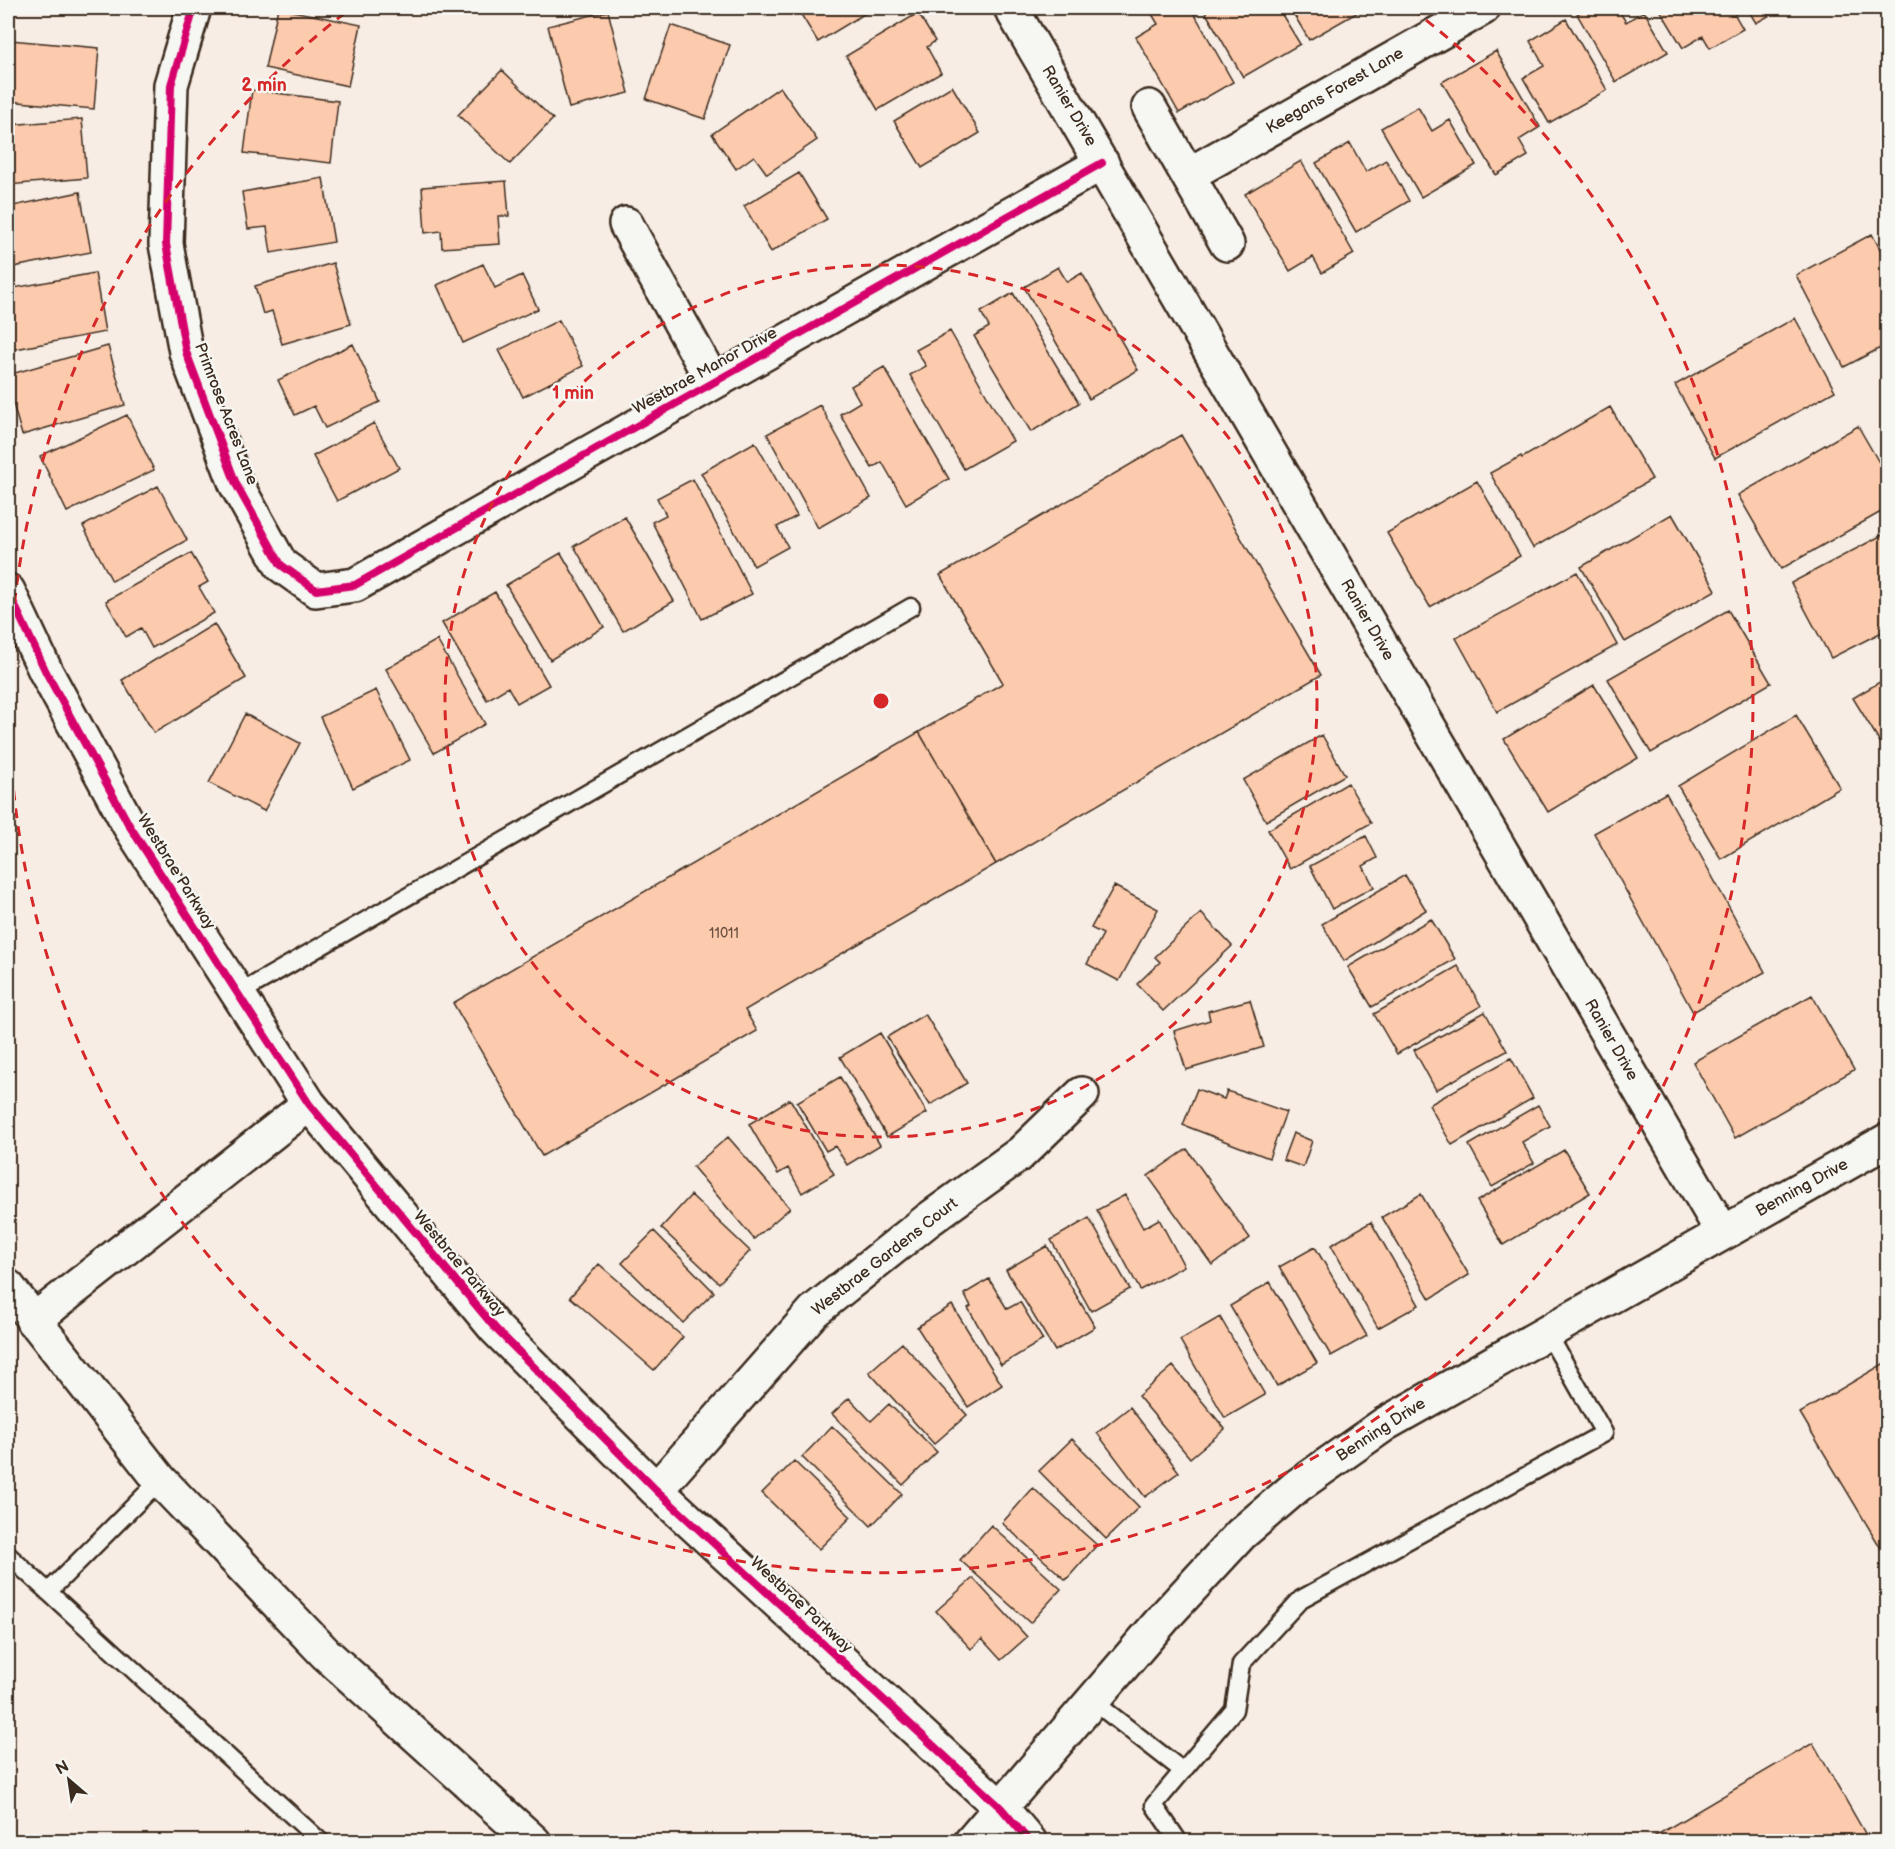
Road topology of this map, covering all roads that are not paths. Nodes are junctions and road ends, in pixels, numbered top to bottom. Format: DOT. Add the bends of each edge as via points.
graph roads {
  1 [pos="194,8"];
  2 [pos="1011,8"];
  3 [pos="1483,8"];
  4 [pos="1149,107"];
  5 [pos="1102,163"];
  6 [pos="1188,175"];
  7 [pos="626,224"];
  8 [pos="1227,244"];
  9 [pos="713,382"];
  10 [pos="316,590"];
  11 [pos="8,591"];
  12 [pos="911,607"];
  13 [pos="238,994"];
  14 [pos="1082,1094"];
  15 [pos="309,1104"];
  16 [pos="1887,1140"];
  17 [pos="1723,1233"];
  18 [pos="8,1287"];
  19 [pos="33,1321"];
  20 [pos="1547,1332"];
  21 [pos="160,1480"];
  22 [pos="656,1490"];
  23 [pos="8,1555"];
  24 [pos="48,1592"];
  25 [pos="1093,1701"];
  26 [pos="1183,1771"];
  27 [pos="1001,1808"];
  28 [pos="321,1842"];
  29 [pos="534,1842"];
  30 [pos="971,1842"];
  31 [pos="1030,1842"];
  32 [pos="1179,1842"];
  1 -- 10 [label="street, Primrose Acres Lane" via="171,85 166,244 186,352 236,484 281,565"];
  2 -- 5 [label="street, Ranier Drive"];
  3 -- 6 [label="street, Keegans Forest Lane"];
  4 -- 6 [label="street"];
  5 -- 9 [label="street, Westbrae Manor Drive"];
  5 -- 17 [label="street, Ranier Drive"];
  6 -- 8 [label="street"];
  7 -- 9 [label="street"];
  9 -- 10 [label="street, Westbrae Manor Drive" via="355,585"];
  11 -- 13 [label="street, Westbrae Parkway" via="46,672 129,825"];
  12 -- 13 [label="lane"];
  13 -- 15 [label="street, Westbrae Parkway"];
  14 -- 22 [label="street, Westbrae Gardens Court" via="1022,1153 928,1220 814,1311"];
  15 -- 19 [label="street"];
  15 -- 22 [label="street, Westbrae Parkway" via="495,1328"];
  16 -- 17 [label="street, Benning Drive"];
  17 -- 20 [label="street, Benning Drive"];
  18 -- 19 [label="street"];
  19 -- 21 [label="street"];
  20 -- 25 [label="street, Benning Drive" via="1385,1424 1297,1485 1241,1534"];
  20 -- 26 [label="lane" via="1604,1433 1301,1599 1241,1664 1234,1710"];
  21 -- 24 [label="lane"];
  21 -- 29 [label="street" via="326,1654"];
  22 -- 27 [label="street, Westbrae Parkway"];
  23 -- 24 [label="lane"];
  24 -- 28 [label="lane"];
  25 -- 26 [label="lane"];
  25 -- 27 [label="street, Benning Drive"];
  26 -- 32 [label="lane" via="1154,1804"];
  27 -- 30 [label="street, Benning Drive"];
  27 -- 31 [label="street, Westbrae Parkway"];
}
